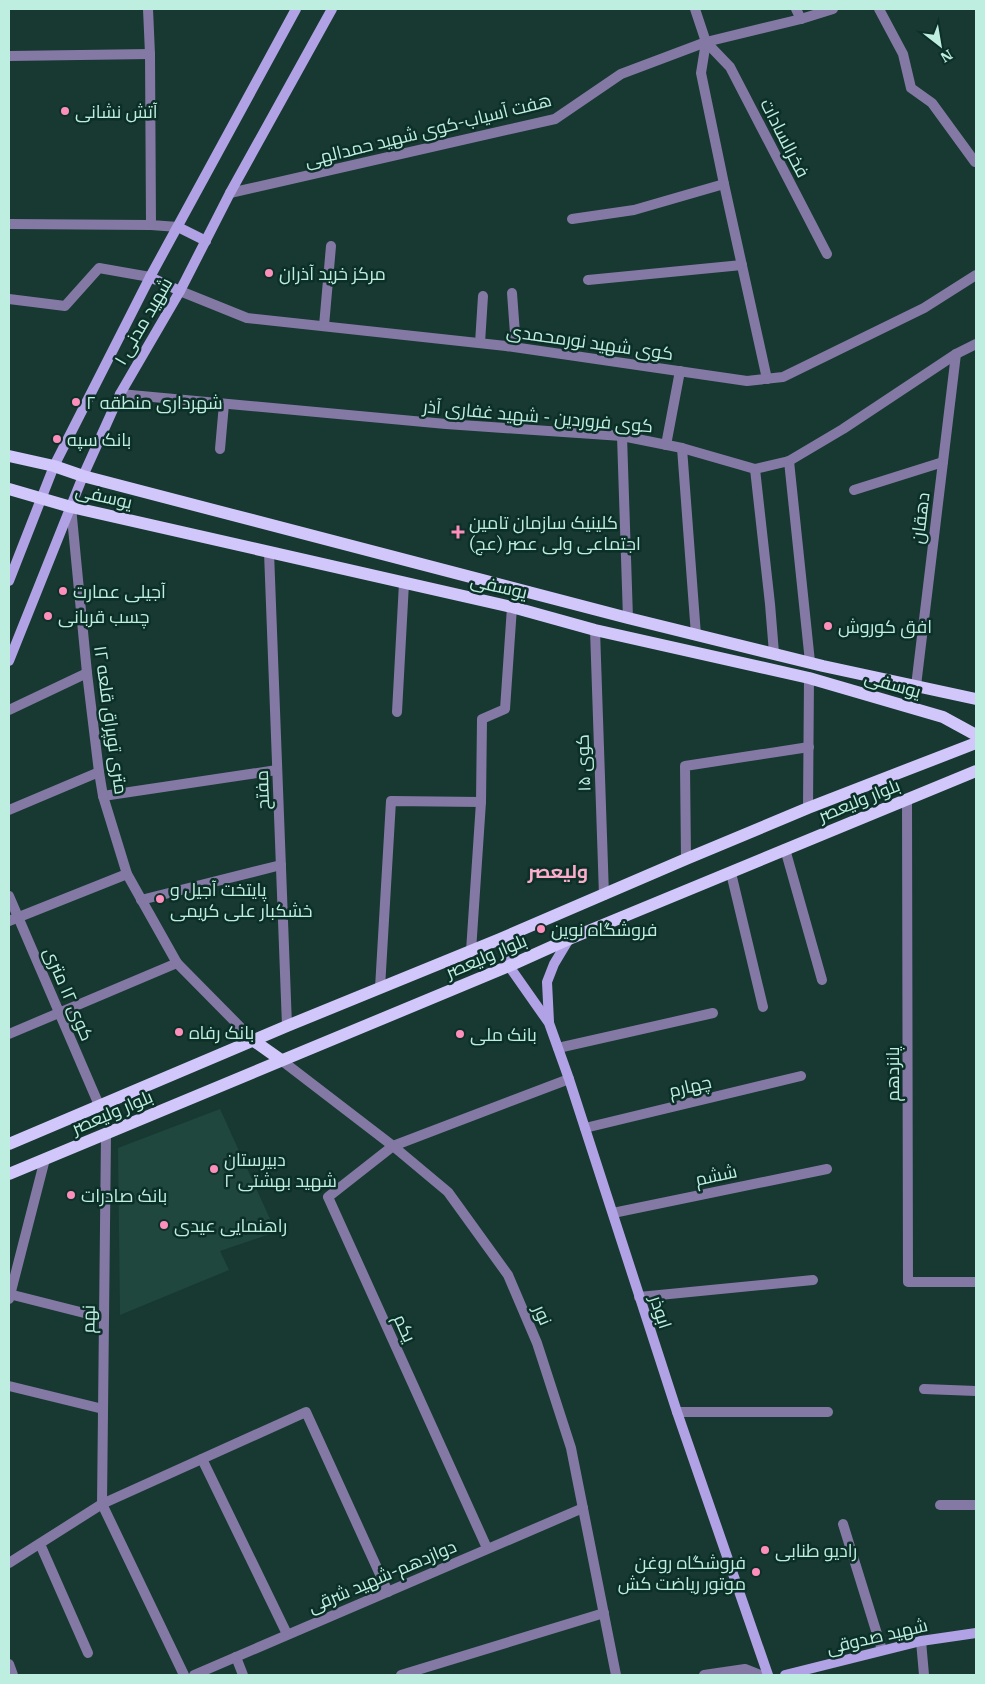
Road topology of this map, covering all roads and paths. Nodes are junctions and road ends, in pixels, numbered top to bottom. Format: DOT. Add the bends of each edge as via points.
graph roads {
  1 [pos="148,9"];
  2 [pos="296,9"];
  3 [pos="332,9"];
  4 [pos="695,9"];
  5 [pos="796,9"];
  6 [pos="833,9"];
  7 [pos="879,9"];
  8 [pos="801,19"];
  9 [pos="706,42"];
  10 [pos="150,54"];
  11 [pos="9,56"];
  12 [pos="976,160"];
  13 [pos="724,184"];
  14 [pos="230,194"];
  15 [pos="572,219"];
  16 [pos="9,224"];
  17 [pos="152,225"];
  18 [pos="178,227"];
  19 [pos="206,241"];
  20 [pos="331,246"];
  21 [pos="827,254"];
  22 [pos="742,265"];
  23 [pos="976,275"];
  24 [pos="150,277"];
  25 [pos="588,280"];
  26 [pos="180,291"];
  27 [pos="512,293"];
  28 [pos="483,296"];
  29 [pos="9,299"];
  30 [pos="324,326"];
  31 [pos="480,343"];
  32 [pos="976,344"];
  33 [pos="516,348"];
  34 [pos="956,354"];
  35 [pos="680,371"];
  36 [pos="767,379"];
  37 [pos="120,394"];
  38 [pos="224,404"];
  39 [pos="622,436"];
  40 [pos="666,445"];
  41 [pos="682,448"];
  42 [pos="220,449"];
  43 [pos="9,456"];
  44 [pos="789,461"];
  45 [pos="943,462"];
  46 [pos="54,466"];
  47 [pos="755,468"];
  48 [pos="83,476"];
  49 [pos="9,489"];
  50 [pos="854,490"];
  51 [pos="42,498"];
  52 [pos="71,507"];
  53 [pos="269,552"];
  54 [pos="408,562"];
  55 [pos="9,581"];
  56 [pos="404,583"];
  57 [pos="512,607"];
  58 [pos="628,618"];
  59 [pos="595,630"];
  60 [pos="696,635"];
  61 [pos="774,653"];
  62 [pos="9,662"];
  63 [pos="810,662"];
  64 [pos="87,673"];
  65 [pos="809,678"];
  66 [pos="916,686"];
  67 [pos="963,697"];
  68 [pos="976,699"];
  69 [pos="9,710"];
  70 [pos="976,711"];
  71 [pos="397,712"];
  72 [pos="976,735"];
  73 [pos="976,743"];
  74 [pos="809,748"];
  75 [pos="277,770"];
  76 [pos="976,771"];
  77 [pos="100,772"];
  78 [pos="103,796"];
  79 [pos="907,799"];
  80 [pos="481,802"];
  81 [pos="808,808"];
  82 [pos="9,810"];
  83 [pos="785,849"];
  84 [pos="686,859"];
  85 [pos="281,865"];
  86 [pos="732,873"];
  87 [pos="128,874"];
  88 [pos="604,895"];
  89 [pos="9,896"];
  90 [pos="141,900"];
  91 [pos="13,920"];
  92 [pos="500,939"];
  93 [pos="569,939"];
  94 [pos="471,951"];
  95 [pos="177,962"];
  96 [pos="509,966"];
  97 [pos="822,980"];
  98 [pos="380,988"];
  99 [pos="763,1007"];
  100 [pos="59,1012"];
  101 [pos="713,1012"];
  102 [pos="549,1023"];
  103 [pos="287,1026"];
  104 [pos="9,1034"];
  105 [pos="254,1041"];
  106 [pos="558,1048"];
  107 [pos="281,1060"];
  108 [pos="801,1076"];
  109 [pos="570,1079"];
  110 [pos="99,1106"];
  111 [pos="585,1128"];
  112 [pos="106,1134"];
  113 [pos="9,1144"];
  114 [pos="393,1146"];
  115 [pos="44,1159"];
  116 [pos="827,1169"];
  117 [pos="9,1174"];
  118 [pos="613,1213"];
  119 [pos="813,1280"];
  120 [pos="976,1282"];
  121 [pos="9,1296"];
  122 [pos="639,1296"];
  123 [pos="104,1318"];
  124 [pos="9,1386"];
  125 [pos="924,1389"];
  126 [pos="976,1391"];
  127 [pos="103,1409"];
  128 [pos="677,1412"];
  129 [pos="828,1412"];
  130 [pos="202,1459"];
  131 [pos="102,1504"];
  132 [pos="940,1504"];
  133 [pos="976,1505"];
  134 [pos="583,1508"];
  135 [pos="843,1524"];
  136 [pos="40,1544"];
  137 [pos="487,1548"];
  138 [pos="9,1563"];
  139 [pos="388,1592"];
  140 [pos="604,1613"];
  141 [pos="976,1633"];
  142 [pos="288,1634"];
  143 [pos="920,1641"];
  144 [pos="882,1650"];
  145 [pos="88,1653"];
  146 [pos="236,1657"];
  147 [pos="9,1664"];
  148 [pos="13,1675"];
  149 [pos="184,1675"];
  150 [pos="194,1675"];
  151 [pos="243,1675"];
  152 [pos="401,1675"];
  153 [pos="616,1675"];
  154 [pos="704,1675"];
  155 [pos="760,1675"];
  156 [pos="768,1675"];
  157 [pos="785,1675"];
  158 [pos="924,1675"];
  1 -- 10 [label="street"];
  2 -- 18 [label="main road, شهید مدنی ۱"];
  3 -- 14 [label="main road, شهید مدنی ۱"];
  4 -- 9 [label="street"];
  5 -- 8 [label="street"];
  6 -- 8 [label="street, هفت آسیاب-کوی شهید حمدالهی"];
  7 -- 12 [label="street" via="903,54 910,88 932,103"];
  8 -- 9 [label="street, هفت آسیاب-کوی شهید حمدالهی"];
  9 -- 13 [label="street" via="701,74"];
  9 -- 14 [label="street, هفت آسیاب-کوی شهید حمدالهی" via="621,74 555,119"];
  9 -- 21 [label="street, فخرالسادات" via="730,66"];
  10 -- 11 [label="street"];
  10 -- 17 [label="street"];
  13 -- 15 [label="street" via="634,210"];
  13 -- 22 [label="street"];
  14 -- 19 [label="main road, شهید مدنی ۱"];
  16 -- 17 [label="street"];
  17 -- 18 [label="street"];
  18 -- 19 [label="main road"];
  18 -- 24 [label="main road, شهید مدنی ۱"];
  19 -- 26 [label="main road, شهید مدنی ۱"];
  20 -- 30 [label="street"];
  22 -- 25 [label="street"];
  22 -- 36 [label="street"];
  23 -- 36 [label="street, کوی شهید نورمحمدی" via="924,308 782,376"];
  24 -- 26 [label="main road"];
  24 -- 29 [label="street" via="99,268 65,306"];
  24 -- 46 [label="main road, شهید مدنی ۱"];
  26 -- 30 [label="street, کوی شهید نورمحمدی" via="247,318"];
  26 -- 37 [label="main road, شهید مدنی ۱"];
  27 -- 33 [label="street"];
  28 -- 31 [label="street"];
  30 -- 31 [label="street, کوی شهید نورمحمدی"];
  31 -- 33 [label="street, کوی شهید نورمحمدی"];
  32 -- 34 [label="street, کوی فروردین - شهید غفاری آذر"];
  33 -- 35 [label="street, کوی شهید نورمحمدی"];
  34 -- 44 [label="street, کوی فروردین - شهید غفاری آذر"];
  34 -- 45 [label="street, دهقان"];
  35 -- 36 [label="street, کوی شهید نورمحمدی" via="747,380"];
  35 -- 40 [label="street"];
  37 -- 38 [label="street, کوی فروردین - شهید غفاری آذر"];
  37 -- 48 [label="main road, شهید مدنی ۱"];
  38 -- 39 [label="street, کوی فروردین - شهید غفاری آذر"];
  38 -- 42 [label="street"];
  39 -- 40 [label="street, کوی فروردین - شهید غفاری آذر"];
  39 -- 58 [label="street"];
  40 -- 41 [label="street, کوی فروردین - شهید غفاری آذر"];
  41 -- 47 [label="street, کوی فروردین - شهید غفاری آذر"];
  41 -- 60 [label="street"];
  43 -- 46 [label="main road, یوسفی"];
  44 -- 47 [label="street, کوی فروردین - شهید غفاری آذر"];
  44 -- 63 [label="street"];
  45 -- 50 [label="street"];
  45 -- 66 [label="street, دهقان"];
  46 -- 48 [label="main road, یوسفی"];
  46 -- 51 [label="main road, شهید مدنی ۱"];
  47 -- 61 [label="street"];
  48 -- 52 [label="main road, شهید مدنی ۱"];
  48 -- 54 [label="main road, یوسفی"];
  49 -- 51 [label="main road, یوسفی"];
  51 -- 52 [label="main road, یوسفی"];
  51 -- 55 [label="main road, شهید مدنی ۱"];
  52 -- 53 [label="main road, یوسفی"];
  52 -- 62 [label="main road, شهید مدنی ۱"];
  52 -- 64 [label="street, ۱۲ متری توپراق قلعه"];
  53 -- 56 [label="main road, یوسفی"];
  53 -- 75 [label="street, مفتح"];
  54 -- 56 [label="main road"];
  54 -- 58 [label="main road, یوسفی"];
  56 -- 57 [label="main road, یوسفی"];
  56 -- 71 [label="street"];
  57 -- 59 [label="main road, یوسفی"];
  57 -- 80 [label="street" via="505,709 482,720"];
  58 -- 60 [label="main road, یوسفی"];
  59 -- 65 [label="main road, یوسفی"];
  59 -- 88 [label="street, کوی ۱۵"];
  60 -- 61 [label="main road, یوسفی"];
  61 -- 63 [label="main road, یوسفی"];
  63 -- 66 [label="main road, یوسفی"];
  64 -- 69 [label="street"];
  64 -- 77 [label="street, ۱۲ متری توپراق قلعه"];
  65 -- 72 [label="main road, یوسفی" via="943,717"];
  65 -- 74 [label="street"];
  66 -- 67 [label="main road, یوسفی"];
  67 -- 68 [label="main road, یوسفی"];
  67 -- 70 [label="main road"];
  73 -- 81 [label="main road, بلوار ولیعصر"];
  74 -- 81 [label="street"];
  74 -- 84 [label="street" via="685,766"];
  75 -- 78 [label="street"];
  75 -- 85 [label="street, مفتح"];
  76 -- 79 [label="main road, بلوار ولیعصر"];
  77 -- 78 [label="street, ۱۲ متری توپراق قلعه"];
  77 -- 82 [label="street"];
  78 -- 87 [label="street, ۱۲ متری توپراق قلعه"];
  79 -- 83 [label="main road, بلوار ولیعصر"];
  79 -- 120 [label="street, پانزدهم" via="908,1282"];
  80 -- 94 [label="street"];
  80 -- 98 [label="street" via="391,801"];
  81 -- 84 [label="main road, بلوار ولیعصر"];
  83 -- 86 [label="main road, بلوار ولیعصر"];
  83 -- 97 [label="street"];
  84 -- 88 [label="main road, بلوار ولیعصر"];
  85 -- 90 [label="street"];
  85 -- 103 [label="street, مفتح"];
  86 -- 93 [label="main road, بلوار ولیعصر"];
  86 -- 99 [label="street"];
  87 -- 90 [label="street, ۱۲ متری توپراق قلعه"];
  87 -- 91 [label="street"];
  88 -- 92 [label="main road, بلوار ولیعصر"];
  89 -- 91 [label="street, کوی ۱۲ متری"];
  90 -- 95 [label="street, ۱۲ متری توپراق قلعه"];
  91 -- 100 [label="street, کوی ۱۲ متری"];
  92 -- 94 [label="main road, بلوار ولیعصر"];
  92 -- 96 [label="main road, ابوذر"];
  93 -- 96 [label="main road, بلوار ولیعصر"];
  93 -- 102 [label="main road" via="547,982"];
  94 -- 98 [label="main road, بلوار ولیعصر"];
  95 -- 100 [label="street"];
  95 -- 105 [label="street, ۱۲ متری توپراق قلعه"];
  96 -- 102 [label="main road, ابوذر"];
  96 -- 107 [label="main road, بلوار ولیعصر"];
  98 -- 103 [label="main road, بلوار ولیعصر"];
  100 -- 104 [label="street"];
  100 -- 110 [label="street, کوی ۱۲ متری"];
  101 -- 106 [label="street"];
  102 -- 106 [label="main road, ابوذر"];
  103 -- 105 [label="main road, بلوار ولیعصر"];
  105 -- 107 [label="main road"];
  105 -- 110 [label="main road, بلوار ولیعصر"];
  106 -- 109 [label="main road, ابوذر"];
  107 -- 112 [label="main road, بلوار ولیعصر"];
  107 -- 114 [label="street, نور"];
  108 -- 111 [label="street, چهارم"];
  109 -- 111 [label="main road, ابوذر"];
  109 -- 114 [label="street"];
  110 -- 113 [label="main road, بلوار ولیعصر"];
  111 -- 118 [label="main road, ابوذر"];
  112 -- 115 [label="main road, بلوار ولیعصر"];
  112 -- 123 [label="street, نهم"];
  114 -- 134 [label="street, نور" via="448,1192 508,1275 537,1343 571,1448"];
  114 -- 137 [label="street, یکم" via="328,1197"];
  115 -- 117 [label="main road, بلوار ولیعصر"];
  115 -- 121 [label="street"];
  116 -- 118 [label="street, ششم"];
  118 -- 122 [label="main road, ابوذر"];
  119 -- 122 [label="street"];
  121 -- 123 [label="street"];
  122 -- 128 [label="main road, ابوذر"];
  123 -- 127 [label="street, نهم"];
  124 -- 127 [label="street"];
  125 -- 126 [label="street"];
  127 -- 131 [label="street, نهم"];
  128 -- 129 [label="street"];
  128 -- 156 [label="main road, ابوذر"];
  130 -- 131 [label="street"];
  130 -- 139 [label="street" via="306,1412"];
  130 -- 142 [label="street"];
  131 -- 136 [label="street"];
  131 -- 149 [label="street"];
  132 -- 133 [label="street"];
  134 -- 137 [label="street, دوازدهم-شهید شرقی"];
  134 -- 140 [label="street, نور"];
  135 -- 144 [label="street"];
  136 -- 138 [label="street"];
  136 -- 145 [label="street"];
  137 -- 139 [label="street, دوازدهم-شهید شرقی"];
  139 -- 142 [label="street, دوازدهم-شهید شرقی"];
  140 -- 152 [label="street"];
  140 -- 153 [label="street, نور"];
  141 -- 143 [label="main road, شهید صدوقی"];
  142 -- 146 [label="street, دوازدهم-شهید شرقی"];
  143 -- 144 [label="main road, شهید صدوقی"];
  143 -- 158 [label="street"];
  144 -- 157 [label="main road, شهید صدوقی"];
  146 -- 150 [label="street, دوازدهم-شهید شرقی"];
  146 -- 151 [label="street"];
  147 -- 148 [label="street"];
  154 -- 155 [label="street" via="745,1669"];
}
